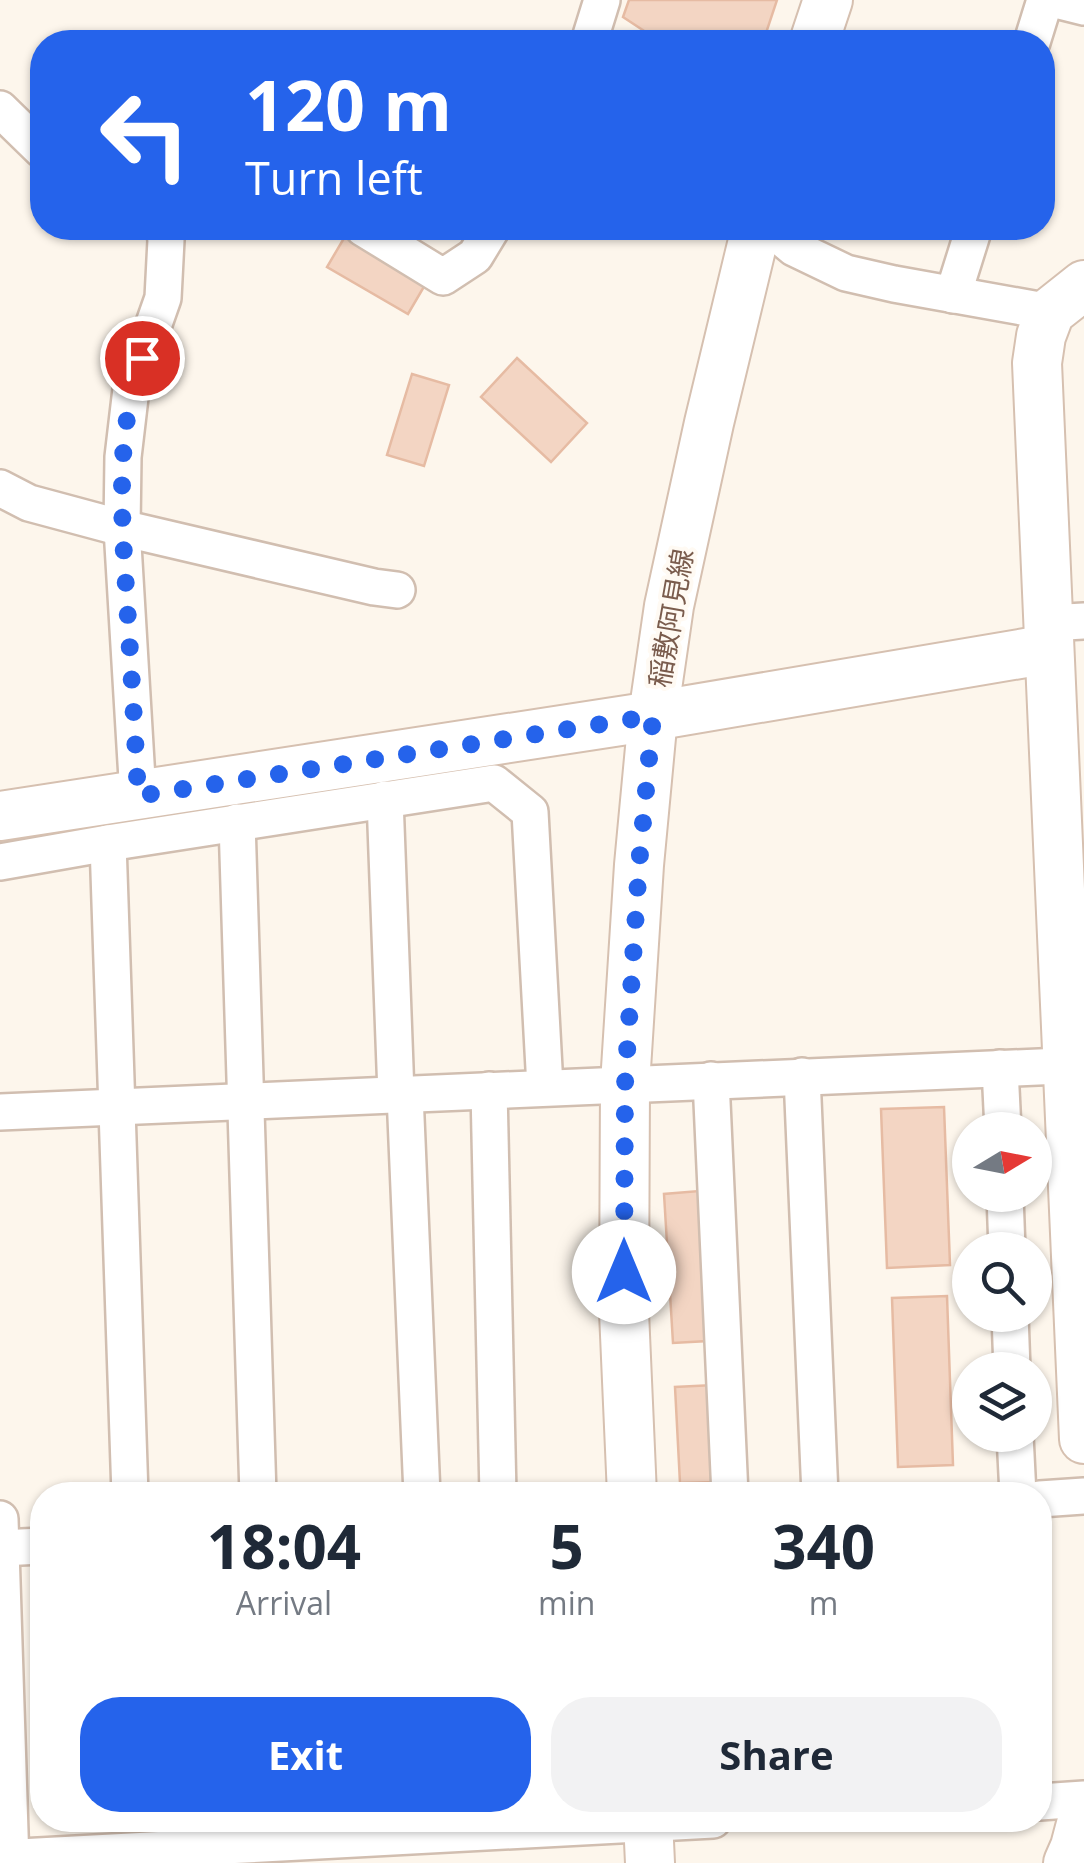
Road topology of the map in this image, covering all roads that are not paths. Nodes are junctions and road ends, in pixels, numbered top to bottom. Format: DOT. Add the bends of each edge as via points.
graph roads {
  1 [pos="828,0"];
  2 [pos="1046,0"];
  3 [pos="1056,0"];
  4 [pos="1084,7"];
  5 [pos="818,30"];
  6 [pos="1036,30"];
  7 [pos="0,108"];
  8 [pos="30,138"];
  9 [pos="166,240"];
  10 [pos="383,240"];
  11 [pos="485,240"];
  12 [pos="753,240"];
  13 [pos="784,240"];
  14 [pos="970,240"];
  15 [pos="953,295"];
  16 [pos="1067,298"];
  17 [pos="0,488"];
  18 [pos="122,528"];
  19 [pos="396,590"];
  20 [pos="1060,631"];
  21 [pos="653,716"];
  22 [pos="138,796"];
  23 [pos="385,799"];
  24 [pos="0,816"];
  25 [pos="237,822"];
  26 [pos="108,843"];
  27 [pos="0,862"];
  28 [pos="1076,1065"];
  29 [pos="1000,1068"];
  30 [pos="802,1076"];
  31 [pos="711,1080"];
  32 [pos="625,1084"];
  33 [pos="545,1087"];
  34 [pos="488,1090"];
  35 [pos="400,1094"];
  36 [pos="246,1101"];
  37 [pos="117,1108"];
  38 [pos="0,1112"];
  39 [pos="1001,1112"];
  40 [pos="1084,1439"];
  41 [pos="1016,1452"];
  42 [pos="130,1482"];
  43 [pos="258,1482"];
  44 [pos="421,1482"];
  45 [pos="498,1482"];
  46 [pos="631,1482"];
  47 [pos="729,1482"];
  48 [pos="819,1482"];
  49 [pos="1017,1482"];
  50 [pos="1084,1496"];
  51 [pos="1052,1497"];
  52 [pos="0,1520"];
  53 [pos="30,1547"];
  54 [pos="0,1548"];
  55 [pos="1084,1800"];
  56 [pos="1052,1801"];
  57 [pos="1084,1813"];
  58 [pos="649,1836"];
  59 [pos="269,1842"];
  60 [pos="141,1844"];
  61 [pos="7,1859"];
  62 [pos="1068,1863"];
  1 -- 5 [label="street"];
  2 -- 6 [label="street"];
  3 -- 4 [label="street"];
  7 -- 8 [label="street"];
  9 -- 18 [label="street" via="164,298 131,388"];
  10 -- 11 [label="street" via="443,277 476,256"];
  12 -- 21 [label="street, 稲敷阿見線" via="669,606"];
  13 -- 15 [label="street" via="846,273"];
  14 -- 15 [label="street"];
  15 -- 16 [label="street"];
  16 -- 20 [label="street" via="1042,336 1037,363"];
  17 -- 18 [label="street"];
  18 -- 19 [label="street"];
  18 -- 22 [label="street"];
  20 -- 21 [label="street"];
  20 -- 28 [label="street"];
  21 -- 22 [label="street"];
  21 -- 32 [label="street, 稲敷阿見線"];
  22 -- 24 [label="street"];
  23 -- 25 [label="street"];
  23 -- 33 [label="street" via="494,783 530,812"];
  23 -- 35 [label="street"];
  25 -- 26 [label="street"];
  25 -- 36 [label="street"];
  26 -- 27 [label="street"];
  26 -- 37 [label="street"];
  28 -- 29 [label="street"];
  28 -- 40 [label="street"];
  29 -- 30 [label="street"];
  29 -- 39 [label="street"];
  30 -- 31 [label="street"];
  30 -- 48 [label="street"];
  31 -- 32 [label="street"];
  31 -- 47 [label="street"];
  32 -- 33 [label="street"];
  32 -- 46 [label="street, 稲敷阿見線"];
  33 -- 34 [label="street"];
  34 -- 35 [label="street"];
  34 -- 45 [label="street"];
  35 -- 36 [label="street"];
  35 -- 44 [label="street"];
  36 -- 37 [label="street"];
  36 -- 43 [label="street"];
  37 -- 38 [label="street"];
  37 -- 42 [label="street"];
  41 -- 49 [label="street"];
  50 -- 51 [label="street"];
  52 -- 54 [label="street"];
  53 -- 54 [label="street"];
  54 -- 61 [label="street"];
  55 -- 56 [label="street"];
  57 -- 62 [label="street"];
  58 -- 59 [label="street"];
  59 -- 60 [label="street"];
  60 -- 61 [label="street"];
}
